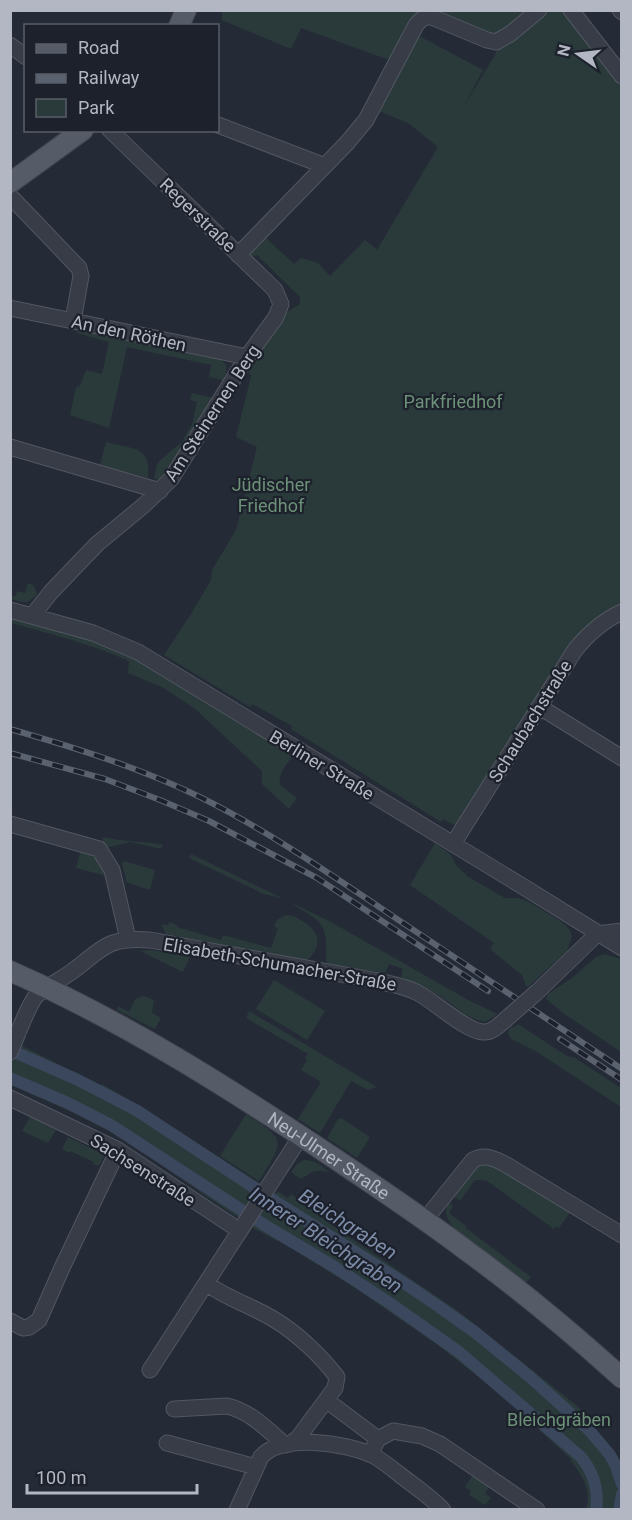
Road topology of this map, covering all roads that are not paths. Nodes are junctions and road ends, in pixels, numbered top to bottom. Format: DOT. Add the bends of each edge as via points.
graph roads {
  1 [pos="186,10"];
  2 [pos="538,10"];
  3 [pos="571,10"];
  4 [pos="180,24"];
  5 [pos="10,45"];
  6 [pos="24,56"];
  7 [pos="621,76"];
  8 [pos="219,125"];
  9 [pos="80,132"];
  10 [pos="112,132"];
  11 [pos="325,166"];
  12 [pos="10,183"];
  13 [pos="10,196"];
  14 [pos="238,255"];
  15 [pos="280,303"];
  16 [pos="10,308"];
  17 [pos="73,321"];
  18 [pos="247,357"];
  19 [pos="10,447"];
  20 [pos="160,491"];
  21 [pos="10,610"];
  22 [pos="621,612"];
  23 [pos="32,616"];
  24 [pos="540,707"];
  25 [pos="621,758"];
  26 [pos="10,824"];
  27 [pos="453,844"];
  28 [pos="621,932"];
  29 [pos="597,934"];
  30 [pos="128,939"];
  31 [pos="621,948"];
  32 [pos="10,971"];
  33 [pos="49,988"];
  34 [pos="13,1045"];
  35 [pos="10,1098"];
  36 [pos="301,1136"];
  37 [pos="118,1150"];
  38 [pos="425,1220"];
  39 [pos="242,1228"];
  40 [pos="621,1235"];
  41 [pos="206,1283"];
  42 [pos="17,1324"];
  43 [pos="150,1370"];
  44 [pos="621,1378"];
  45 [pos="326,1400"];
  46 [pos="174,1409"];
  47 [pos="378,1438"];
  48 [pos="167,1443"];
  49 [pos="288,1444"];
  50 [pos="370,1454"];
  51 [pos="254,1472"];
  52 [pos="237,1509"];
  53 [pos="443,1509"];
  54 [pos="537,1509"];
  1 -- 4 [label="main road"];
  2 -- 11 [label="street" via="496,42 428,16 421,19 366,120"];
  3 -- 7 [label="street"];
  5 -- 6 [label="street"];
  8 -- 11 [label="street"];
  9 -- 12 [label="main road"];
  10 -- 14 [label="street, Regerstraße"];
  11 -- 14 [label="street"];
  13 -- 17 [label="street" via="79,268"];
  14 -- 15 [label="street, Regerstraße" via="275,290"];
  15 -- 18 [label="street, Am Steinernen Berg" via="276,317"];
  16 -- 17 [label="street, An den Röthen"];
  17 -- 18 [label="street, An den Röthen"];
  18 -- 20 [label="street, Am Steinernen Berg"];
  19 -- 20 [label="street"];
  20 -- 23 [label="street, Am Steinernen Berg" via="96,544"];
  21 -- 23 [label="street, Berliner Straße"];
  22 -- 24 [label="street, Schaubachstraße" via="598,625 581,642"];
  23 -- 27 [label="street, Berliner Straße" via="93,633 138,652"];
  24 -- 25 [label="street"];
  24 -- 27 [label="street, Schaubachstraße"];
  26 -- 30 [label="street" via="99,849 112,870"];
  27 -- 29 [label="street, Berliner Straße"];
  28 -- 29 [label="street"];
  29 -- 30 [label="street, Elisabeth-Schumacher-Straße, bridge" via="537,993 489,1031 470,1028 433,1001 394,985"];
  29 -- 31 [label="street, Berliner Straße"];
  30 -- 33 [label="street, Elisabeth-Schumacher-Straße" via="98,950"];
  32 -- 33 [label="main road, Neu-Ulmer Straße"];
  33 -- 34 [label="street, Elisabeth-Schumacher-Straße" via="35,997"];
  33 -- 36 [label="main road, Neu-Ulmer Straße" via="175,1055"];
  35 -- 37 [label="street, Sachsenstraße"];
  36 -- 38 [label="main road, Neu-Ulmer Straße"];
  36 -- 39 [label="street"];
  37 -- 39 [label="street, Sachsenstraße"];
  37 -- 42 [label="street" via="39,1320 29,1327"];
  38 -- 40 [label="street" via="473,1160 489,1157"];
  38 -- 44 [label="main road, Neu-Ulmer Straße" via="537,1305"];
  39 -- 41 [label="street"];
  41 -- 43 [label="street"];
  41 -- 45 [label="street" via="274,1319 318,1355 337,1377"];
  45 -- 47 [label="street"];
  45 -- 49 [label="street" via="298,1438"];
  46 -- 49 [label="street" via="234,1408"];
  47 -- 50 [label="street"];
  47 -- 54 [label="street" via="393,1431 440,1444"];
  48 -- 51 [label="street"];
  49 -- 50 [label="street" via="332,1443"];
  49 -- 51 [label="street" via="266,1452"];
  50 -- 53 [label="street"];
  51 -- 52 [label="street"];
}
